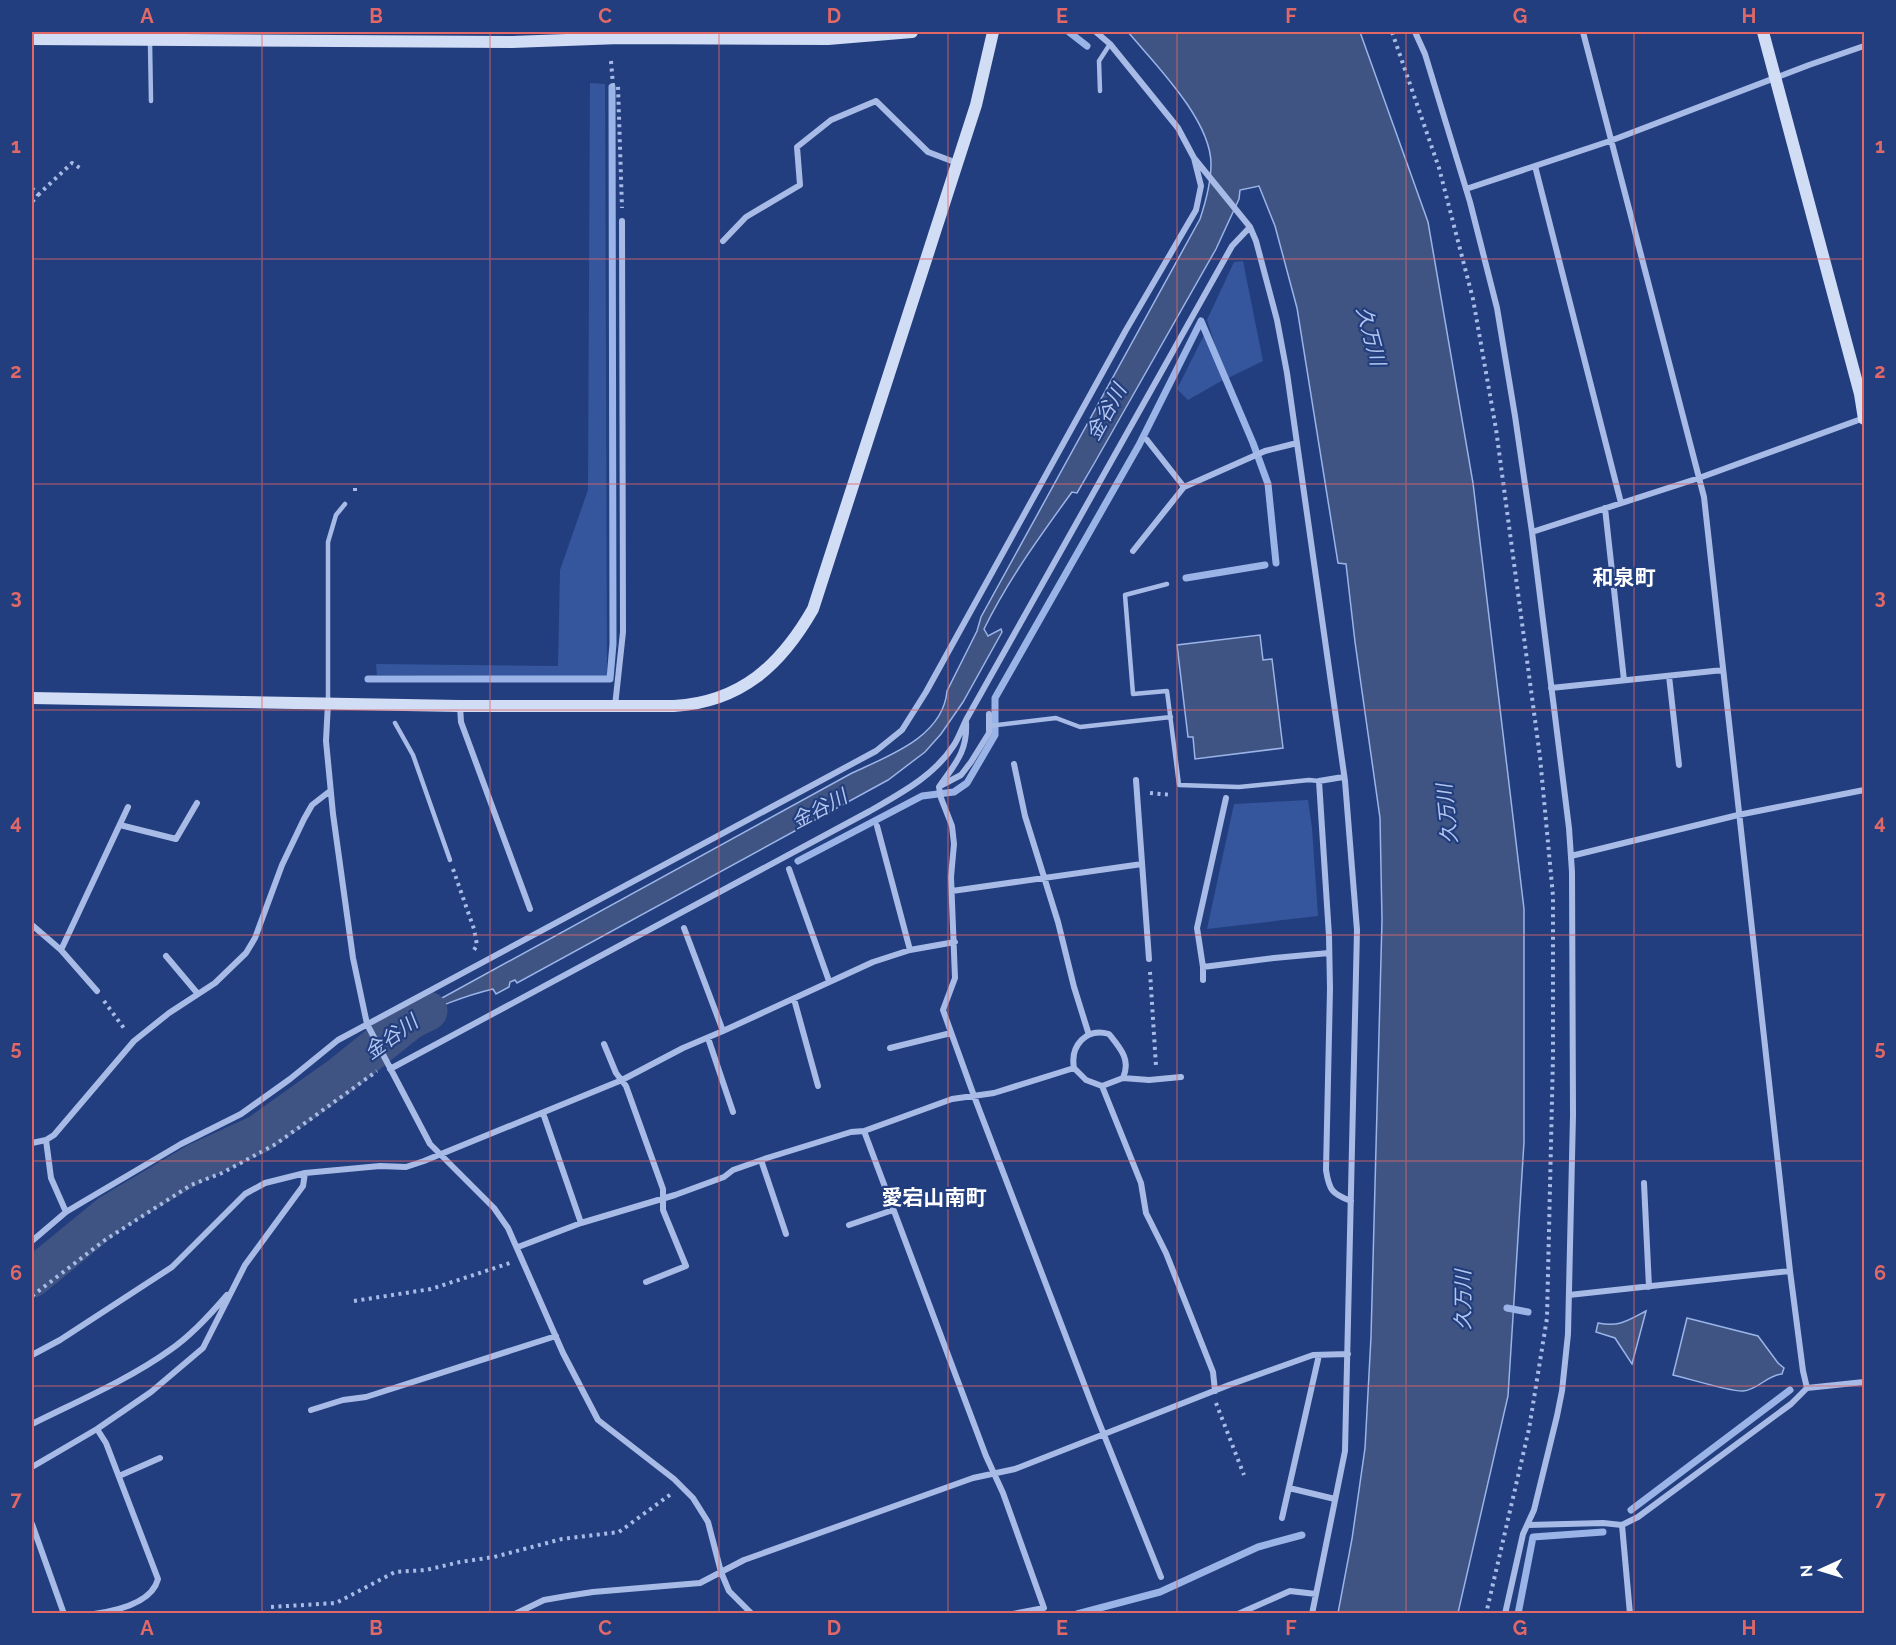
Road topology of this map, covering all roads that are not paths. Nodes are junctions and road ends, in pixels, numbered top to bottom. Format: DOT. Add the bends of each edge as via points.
graph roads {
  1 [pos="912,32"];
  2 [pos="993,32"];
  3 [pos="1096,32"];
  4 [pos="1415,32"];
  5 [pos="1583,32"];
  6 [pos="1763,32"];
  7 [pos="32,39"];
  8 [pos="150,39"];
  9 [pos="1110,44"];
  10 [pos="1864,46"];
  11 [pos="1775,78"];
  12 [pos="1100,91"];
  13 [pos="151,101"];
  14 [pos="1610,141"];
  15 [pos="1194,158"];
  16 [pos="957,163"];
  17 [pos="1535,166"];
  18 [pos="1466,189"];
  19 [pos="622,221"];
  20 [pos="1250,227"];
  21 [pos="723,241"];
  22 [pos="1864,418"];
  23 [pos="1147,440"];
  24 [pos="1297,443"];
  25 [pos="1699,478"];
  26 [pos="1184,487"];
  27 [pos="1621,503"];
  28 [pos="345,504"];
  29 [pos="1605,508"];
  30 [pos="1532,532"];
  31 [pos="1133,551"];
  32 [pos="1167,585"];
  33 [pos="1723,670"];
  34 [pos="1669,676"];
  35 [pos="1624,681"];
  36 [pos="1551,688"];
  37 [pos="32,698"];
  38 [pos="328,703"];
  39 [pos="460,706"];
  40 [pos="615,706"];
  41 [pos="989,714"];
  42 [pos="1171,717"];
  43 [pos="966,720"];
  44 [pos="395,723"];
  45 [pos="989,726"];
  46 [pos="1014,764"];
  47 [pos="1679,765"];
  48 [pos="1343,777"];
  49 [pos="1136,780"];
  50 [pos="1319,781"];
  51 [pos="939,787"];
  52 [pos="1864,789"];
  53 [pos="330,791"];
  54 [pos="1226,798"];
  55 [pos="196,803"];
  56 [pos="128,807"];
  57 [pos="1738,815"];
  58 [pos="120,825"];
  59 [pos="878,826"];
  60 [pos="1570,855"];
  61 [pos="450,860"];
  62 [pos="1142,864"];
  63 [pos="789,869"];
  64 [pos="1043,878"];
  65 [pos="952,891"];
  66 [pos="530,909"];
  67 [pos="32,924"];
  68 [pos="684,928"];
  69 [pos="955,942"];
  70 [pos="61,950"];
  71 [pos="910,950"];
  72 [pos="1329,953"];
  73 [pos="166,956"];
  74 [pos="1149,959"];
  75 [pos="1203,967"];
  76 [pos="1203,980"];
  77 [pos="829,981"];
  78 [pos="97,991"];
  79 [pos="198,994"];
  80 [pos="794,999"];
  81 [pos="368,1024"];
  82 [pos="723,1032"];
  83 [pos="951,1033"];
  84 [pos="1089,1035"];
  85 [pos="708,1038"];
  86 [pos="604,1044"];
  87 [pos="890,1048"];
  88 [pos="388,1066"];
  89 [pos="1074,1068"];
  90 [pos="1181,1077"];
  91 [pos="1123,1078"];
  92 [pos="622,1080"];
  93 [pos="819,1086"];
  94 [pos="1102,1086"];
  95 [pos="974,1096"];
  96 [pos="733,1112"];
  97 [pos="543,1113"];
  98 [pos="864,1131"];
  99 [pos="46,1140"];
  100 [pos="32,1143"];
  101 [pos="438,1155"];
  102 [pos="761,1160"];
  103 [pos="305,1173"];
  104 [pos="1644,1183"];
  105 [pos="662,1199"];
  106 [pos="1352,1201"];
  107 [pos="893,1210"];
  108 [pos="66,1212"];
  109 [pos="581,1223"];
  110 [pos="849,1225"];
  111 [pos="786,1234"];
  112 [pos="32,1241"];
  113 [pos="518,1247"];
  114 [pos="1790,1271"];
  115 [pos="646,1282"];
  116 [pos="1649,1287"];
  117 [pos="233,1288"];
  118 [pos="1569,1295"];
  119 [pos="556,1336"];
  120 [pos="1348,1354"];
  121 [pos="32,1355"];
  122 [pos="1319,1355"];
  123 [pos="1864,1382"];
  124 [pos="1807,1388"];
  125 [pos="1215,1390"];
  126 [pos="311,1410"];
  127 [pos="32,1424"];
  128 [pos="97,1429"];
  129 [pos="1104,1433"];
  130 [pos="160,1458"];
  131 [pos="32,1467"];
  132 [pos="994,1473"];
  133 [pos="119,1476"];
  134 [pos="1289,1488"];
  135 [pos="1335,1499"];
  136 [pos="1282,1518"];
  137 [pos="32,1524"];
  138 [pos="1528,1525"];
  139 [pos="1622,1525"];
  140 [pos="721,1572"];
  141 [pos="1161,1577"];
  142 [pos="1316,1594"];
  143 [pos="64,1614"];
  144 [pos="94,1614"];
  145 [pos="515,1614"];
  146 [pos="752,1614"];
  147 [pos="1013,1614"];
  148 [pos="1238,1614"];
  149 [pos="1312,1614"];
  150 [pos="1505,1614"];
  151 [pos="1630,1614"];
  1 -- 8 [label="street" via="828,39 512,42"];
  2 -- 16 [label="street"];
  3 -- 9 [label="street"];
  4 -- 18 [label="street"];
  5 -- 14 [label="street"];
  6 -- 11 [label="street"];
  7 -- 8 [label="street"];
  8 -- 13 [label="lane"];
  9 -- 12 [label="lane" via="1098,61"];
  9 -- 15 [label="street" via="1178,128"];
  10 -- 11 [label="street"];
  11 -- 14 [label="street"];
  11 -- 22 [label="street"];
  14 -- 17 [label="street"];
  14 -- 25 [label="street"];
  15 -- 20 [label="street"];
  15 -- 81 [label="street" via="1201,186 1196,210 902,730 866,756"];
  16 -- 21 [label="street" via="928,152 876,101 831,120 797,147 800,185 746,218"];
  16 -- 40 [label="street" via="813,609 802,628 770,666 718,699 690,705"];
  17 -- 18 [label="street"];
  17 -- 27 [label="street"];
  18 -- 30 [label="street" via="1497,308"];
  19 -- 40 [label="street" via="622,632"];
  20 -- 24 [label="street" via="1277,320"];
  20 -- 43 [label="street" via="1232,246"];
  22 -- 25 [label="street"];
  23 -- 26 [label="street"];
  24 -- 26 [label="street" via="1265,451"];
  24 -- 48 [label="street"];
  25 -- 27 [label="street"];
  25 -- 33 [label="street"];
  26 -- 31 [label="street"];
  27 -- 29 [label="street"];
  28 -- 38 [label="lane" via="336,515 328,542"];
  29 -- 30 [label="street"];
  29 -- 35 [label="street"];
  30 -- 36 [label="street"];
  32 -- 42 [label="lane" via="1125,595 1133,694 1167,691"];
  33 -- 34 [label="street"];
  33 -- 57 [label="street"];
  34 -- 35 [label="street"];
  34 -- 47 [label="street"];
  35 -- 36 [label="street"];
  36 -- 60 [label="street"];
  37 -- 38 [label="street"];
  38 -- 39 [label="street"];
  38 -- 53 [label="street"];
  39 -- 40 [label="street"];
  39 -- 66 [label="street" via="461,722"];
  41 -- 45 [label="street"];
  42 -- 45 [label="lane" via="1080,727 1056,718"];
  42 -- 50 [label="lane" via="1179,785 1239,787"];
  43 -- 51 [label="street" via="967,738 950,774"];
  43 -- 88 [label="street" via="954,745 913,786"];
  44 -- 61 [label="lane" via="413,755"];
  45 -- 51 [label="street" via="989,733 961,775"];
  46 -- 64 [label="street"];
  48 -- 50 [label="street"];
  48 -- 106 [label="street" via="1357,930"];
  49 -- 62 [label="street"];
  50 -- 72 [label="street"];
  51 -- 65 [label="street" via="952,826"];
  52 -- 57 [label="street"];
  53 -- 79 [label="street" via="312,805 304,819 246,953"];
  53 -- 81 [label="street" via="353,958"];
  54 -- 75 [label="street" via="1197,928"];
  55 -- 58 [label="street" via="176,839"];
  56 -- 58 [label="street"];
  57 -- 60 [label="street"];
  57 -- 114 [label="street"];
  58 -- 70 [label="street"];
  59 -- 71 [label="street"];
  60 -- 118 [label="street" via="1573,1115"];
  62 -- 64 [label="street"];
  62 -- 74 [label="street"];
  63 -- 77 [label="street"];
  64 -- 65 [label="street"];
  64 -- 84 [label="street"];
  65 -- 69 [label="street"];
  67 -- 70 [label="street"];
  68 -- 82 [label="street"];
  69 -- 71 [label="street"];
  69 -- 83 [label="street" via="955,978 943,1010"];
  70 -- 78 [label="street"];
  71 -- 77 [label="street"];
  72 -- 75 [label="street"];
  72 -- 106 [label="street" via="1326,1170 1333,1192"];
  73 -- 79 [label="street"];
  75 -- 76 [label="street"];
  77 -- 80 [label="street"];
  79 -- 99 [label="street" via="134,1041"];
  80 -- 82 [label="street"];
  80 -- 93 [label="street"];
  81 -- 88 [label="street"];
  81 -- 108 [label="street" via="338,1040 241,1114 181,1144"];
  82 -- 85 [label="street"];
  83 -- 87 [label="street"];
  83 -- 95 [label="street"];
  84 -- 89 [label="street" via="1074,1048"];
  84 -- 91 [label="street" via="1109,1034 1123,1051 1127,1063"];
  85 -- 92 [label="street"];
  85 -- 96 [label="street"];
  86 -- 92 [label="street"];
  88 -- 101 [label="street"];
  89 -- 94 [label="street" via="1086,1080"];
  89 -- 95 [label="street"];
  90 -- 91 [label="street"];
  91 -- 94 [label="street"];
  92 -- 97 [label="street"];
  92 -- 105 [label="street" via="663,1189"];
  94 -- 125 [label="street" via="1141,1183 1146,1214 1166,1253 1213,1372"];
  95 -- 98 [label="street" via="952,1099"];
  95 -- 129 [label="street"];
  97 -- 101 [label="street"];
  97 -- 109 [label="street"];
  98 -- 102 [label="street"];
  98 -- 107 [label="street"];
  99 -- 100 [label="street"];
  99 -- 108 [label="street" via="51,1178"];
  101 -- 103 [label="street" via="406,1167"];
  101 -- 113 [label="street" via="494,1208"];
  102 -- 105 [label="street"];
  102 -- 111 [label="street"];
  103 -- 117 [label="street" via="303,1186 245,1265"];
  103 -- 121 [label="street" via="265,1183 245,1194 172,1267"];
  104 -- 116 [label="street"];
  105 -- 109 [label="street"];
  105 -- 115 [label="street" via="686,1266"];
  106 -- 120 [label="street"];
  107 -- 110 [label="street"];
  107 -- 132 [label="street"];
  108 -- 112 [label="street"];
  109 -- 113 [label="street"];
  113 -- 119 [label="street"];
  114 -- 116 [label="street"];
  114 -- 124 [label="street"];
  116 -- 118 [label="street"];
  117 -- 127 [label="street" via="206,1319 171,1349"];
  117 -- 128 [label="street" via="203,1348 151,1392"];
  118 -- 138 [label="street" via="1562,1391"];
  119 -- 126 [label="street"];
  119 -- 140 [label="street" via="598,1420 693,1498 708,1522"];
  120 -- 122 [label="street"];
  120 -- 135 [label="street" via="1345,1451"];
  122 -- 125 [label="street"];
  122 -- 134 [label="street"];
  123 -- 124 [label="street"];
  124 -- 139 [label="street" via="1791,1404"];
  125 -- 129 [label="street"];
  128 -- 131 [label="street"];
  128 -- 133 [label="street"];
  129 -- 132 [label="street" via="1015,1469"];
  129 -- 141 [label="street"];
  130 -- 133 [label="street"];
  132 -- 140 [label="street" via="753,1557"];
  132 -- 147 [label="street" via="1044,1608"];
  133 -- 144 [label="street" via="158,1579 150,1594 128,1606"];
  134 -- 135 [label="street"];
  134 -- 136 [label="street"];
  135 -- 142 [label="street"];
  137 -- 143 [label="street"];
  138 -- 139 [label="street"];
  138 -- 150 [label="street"];
  139 -- 151 [label="street"];
  140 -- 145 [label="street" via="700,1583 544,1600"];
  140 -- 146 [label="street" via="729,1592"];
  142 -- 148 [label="street" via="1290,1591"];
  142 -- 149 [label="street"];
}
